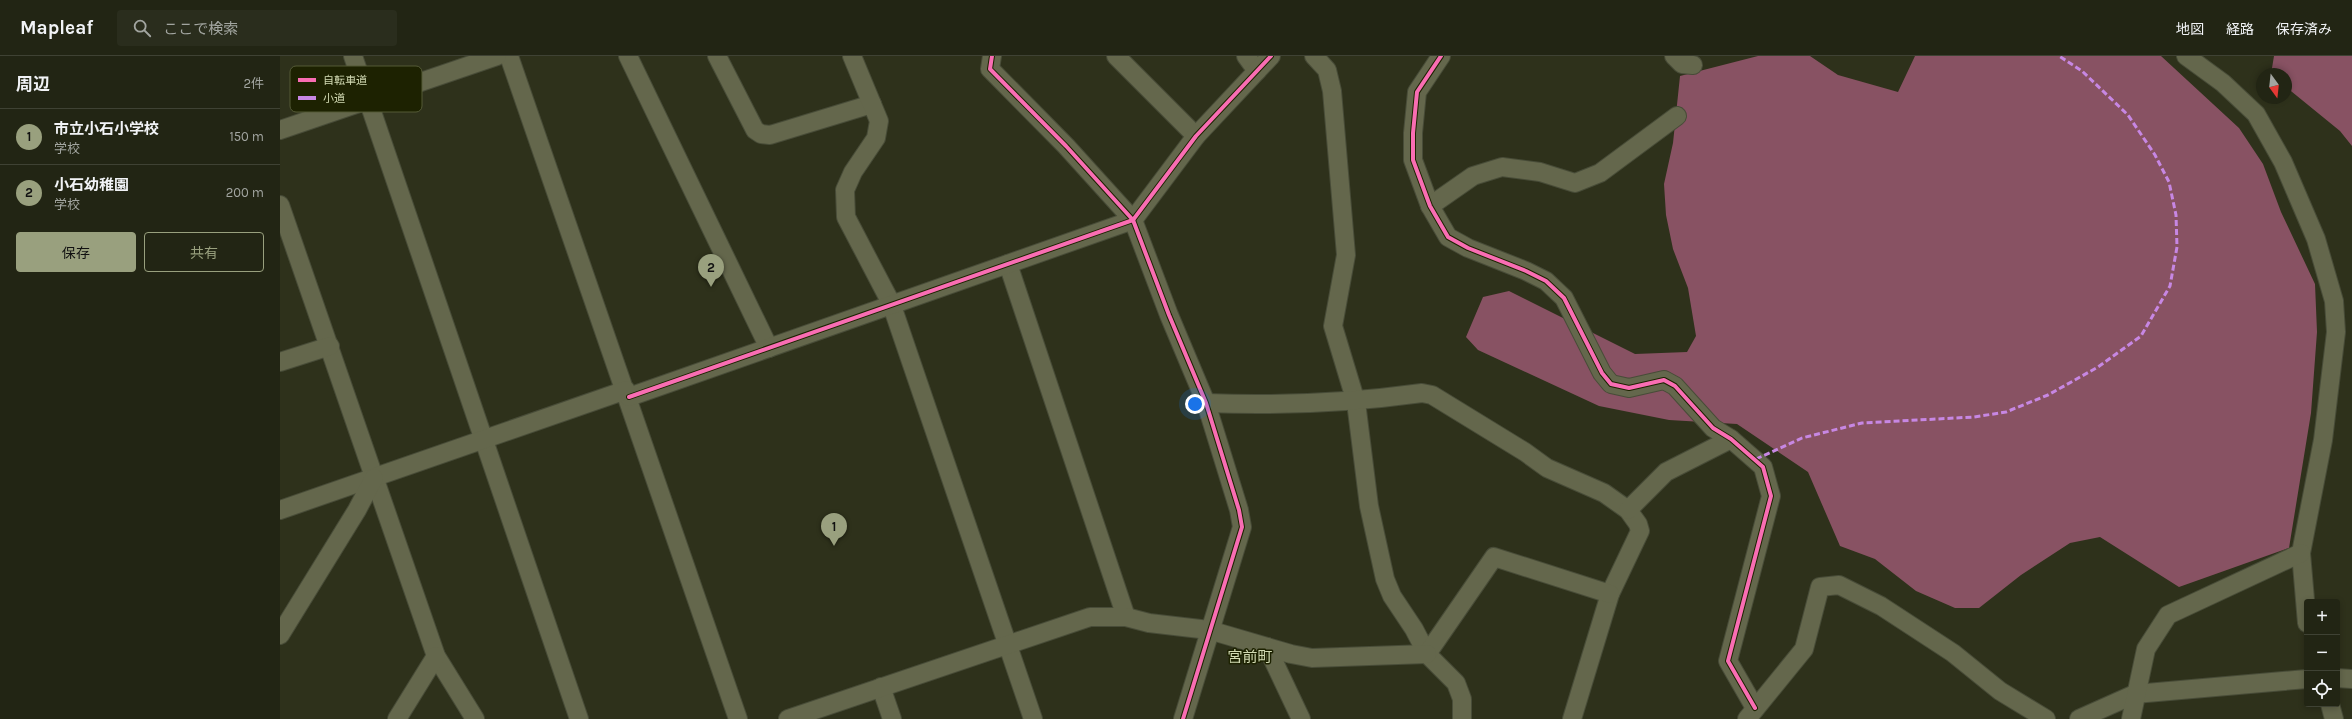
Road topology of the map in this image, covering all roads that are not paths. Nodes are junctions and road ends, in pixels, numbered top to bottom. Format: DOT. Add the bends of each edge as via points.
graph roads {
  1 [pos="353,56"];
  2 [pos="497,56"];
  3 [pos="509,56"];
  4 [pos="628,56"];
  5 [pos="717,56"];
  6 [pos="852,56"];
  7 [pos="992,56"];
  8 [pos="1116,56"];
  9 [pos="1246,56"];
  10 [pos="1271,56"];
  11 [pos="1314,56"];
  12 [pos="1441,56"];
  13 [pos="1674,56"];
  14 [pos="2186,56"];
  15 [pos="1693,65"];
  16 [pos="356,66"];
  17 [pos="1258,71"];
  18 [pos="422,82"];
  19 [pos="872,104"];
  20 [pos="333,112"];
  21 [pos="372,112"];
  22 [pos="1676,116"];
  23 [pos="280,130"];
  24 [pos="1196,136"];
  25 [pos="280,205"];
  26 [pos="1430,206"];
  27 [pos="1133,220"];
  28 [pos="1008,264"];
  29 [pos="891,303"];
  30 [pos="330,346"];
  31 [pos="769,348"];
  32 [pos="280,362"];
  33 [pos="627,393"];
  34 [pos="1356,402"];
  35 [pos="1206,403"];
  36 [pos="485,439"];
  37 [pos="1731,439"];
  38 [pos="374,478"];
  39 [pos="280,510"];
  40 [pos="1628,510"];
  41 [pos="2301,553"];
  42 [pos="1610,594"];
  43 [pos="2305,599"];
  44 [pos="1126,617"];
  45 [pos="1209,630"];
  46 [pos="280,635"];
  47 [pos="1009,644"];
  48 [pos="1267,647"];
  49 [pos="1427,654"];
  50 [pos="436,656"];
  51 [pos="2340,678"];
  52 [pos="2352,678"];
  53 [pos="2304,679"];
  54 [pos="881,687"];
  55 [pos="2135,694"];
  56 [pos="2331,707"];
  57 [pos="1751,713"];
  58 [pos="397,719"];
  59 [pos="475,719"];
  60 [pos="579,719"];
  61 [pos="738,719"];
  62 [pos="788,719"];
  63 [pos="892,719"];
  64 [pos="1034,719"];
  65 [pos="1183,719"];
  66 [pos="1301,719"];
  67 [pos="1462,719"];
  68 [pos="1572,719"];
  69 [pos="2046,719"];
  70 [pos="2079,719"];
  71 [pos="2131,719"];
  72 [pos="2334,719"];
  1 -- 16 [label="street"];
  2 -- 18 [label="street"];
  3 -- 33 [label="street"];
  4 -- 31 [label="street"];
  5 -- 19 [label="street" via="755,130 761,134 770,135"];
  6 -- 19 [label="street"];
  7 -- 27 [label="street" via="990,69 1066,146"];
  8 -- 24 [label="street"];
  9 -- 17 [label="street"];
  10 -- 17 [label="street"];
  11 -- 34 [label="street" via="1328,70 1332,91 1346,255 1332,326"];
  12 -- 26 [label="street" via="1417,92 1413,133 1412,160"];
  13 -- 15 [label="street" via="1682,64"];
  14 -- 41 [label="street" via="2223,83 2256,114 2283,162 2316,239 2334,301 2336,332 2323,440"];
  17 -- 24 [label="street"];
  19 -- 29 [label="street" via="879,121 876,138 853,172 845,190 846,217"];
  20 -- 23 [label="street"];
  21 -- 36 [label="street"];
  22 -- 26 [label="street" via="1600,173 1575,183 1540,172 1502,167 1473,176"];
  24 -- 27 [label="street"];
  25 -- 30 [label="street"];
  26 -- 37 [label="street" via="1448,237 1468,248 1539,277 1564,298 1602,373 1611,384 1629,388 1664,380 1675,386 1713,428"];
  27 -- 28 [label="street"];
  27 -- 35 [label="street"];
  28 -- 29 [label="street"];
  28 -- 44 [label="street"];
  29 -- 31 [label="street"];
  29 -- 47 [label="street"];
  30 -- 32 [label="street"];
  30 -- 38 [label="street"];
  31 -- 33 [label="street"];
  33 -- 36 [label="street"];
  33 -- 61 [label="street"];
  34 -- 35 [label="street" via="1257,405"];
  34 -- 40 [label="street" via="1422,393 1432,395 1526,452 1547,468 1604,493"];
  34 -- 49 [label="street" via="1369,506 1385,580"];
  35 -- 45 [label="street" via="1242,527"];
  36 -- 38 [label="street"];
  36 -- 60 [label="street"];
  37 -- 40 [label="street" via="1666,472"];
  37 -- 57 [label="street" via="1763,467 1771,496 1728,661"];
  38 -- 39 [label="street"];
  38 -- 46 [label="street"];
  38 -- 50 [label="street"];
  40 -- 42 [label="street" via="1640,531"];
  41 -- 43 [label="street"];
  41 -- 55 [label="street" via="2168,615 2146,649"];
  42 -- 49 [label="street" via="1494,557"];
  42 -- 68 [label="street"];
  44 -- 45 [label="street" via="1149,623"];
  44 -- 47 [label="street" via="1090,617"];
  45 -- 48 [label="street"];
  45 -- 65 [label="street"];
  47 -- 54 [label="street"];
  47 -- 64 [label="street"];
  48 -- 49 [label="street" via="1312,658"];
  48 -- 66 [label="street"];
  49 -- 67 [label="street" via="1456,683 1462,699"];
  50 -- 58 [label="street"];
  50 -- 59 [label="street"];
  51 -- 52 [label="street"];
  53 -- 55 [label="street"];
  54 -- 62 [label="street"];
  54 -- 63 [label="street"];
  55 -- 70 [label="street"];
  55 -- 71 [label="street"];
  56 -- 72 [label="street"];
  57 -- 69 [label="street" via="1804,649 1820,587 1838,584 1881,606 1952,653 2000,691"];
}
